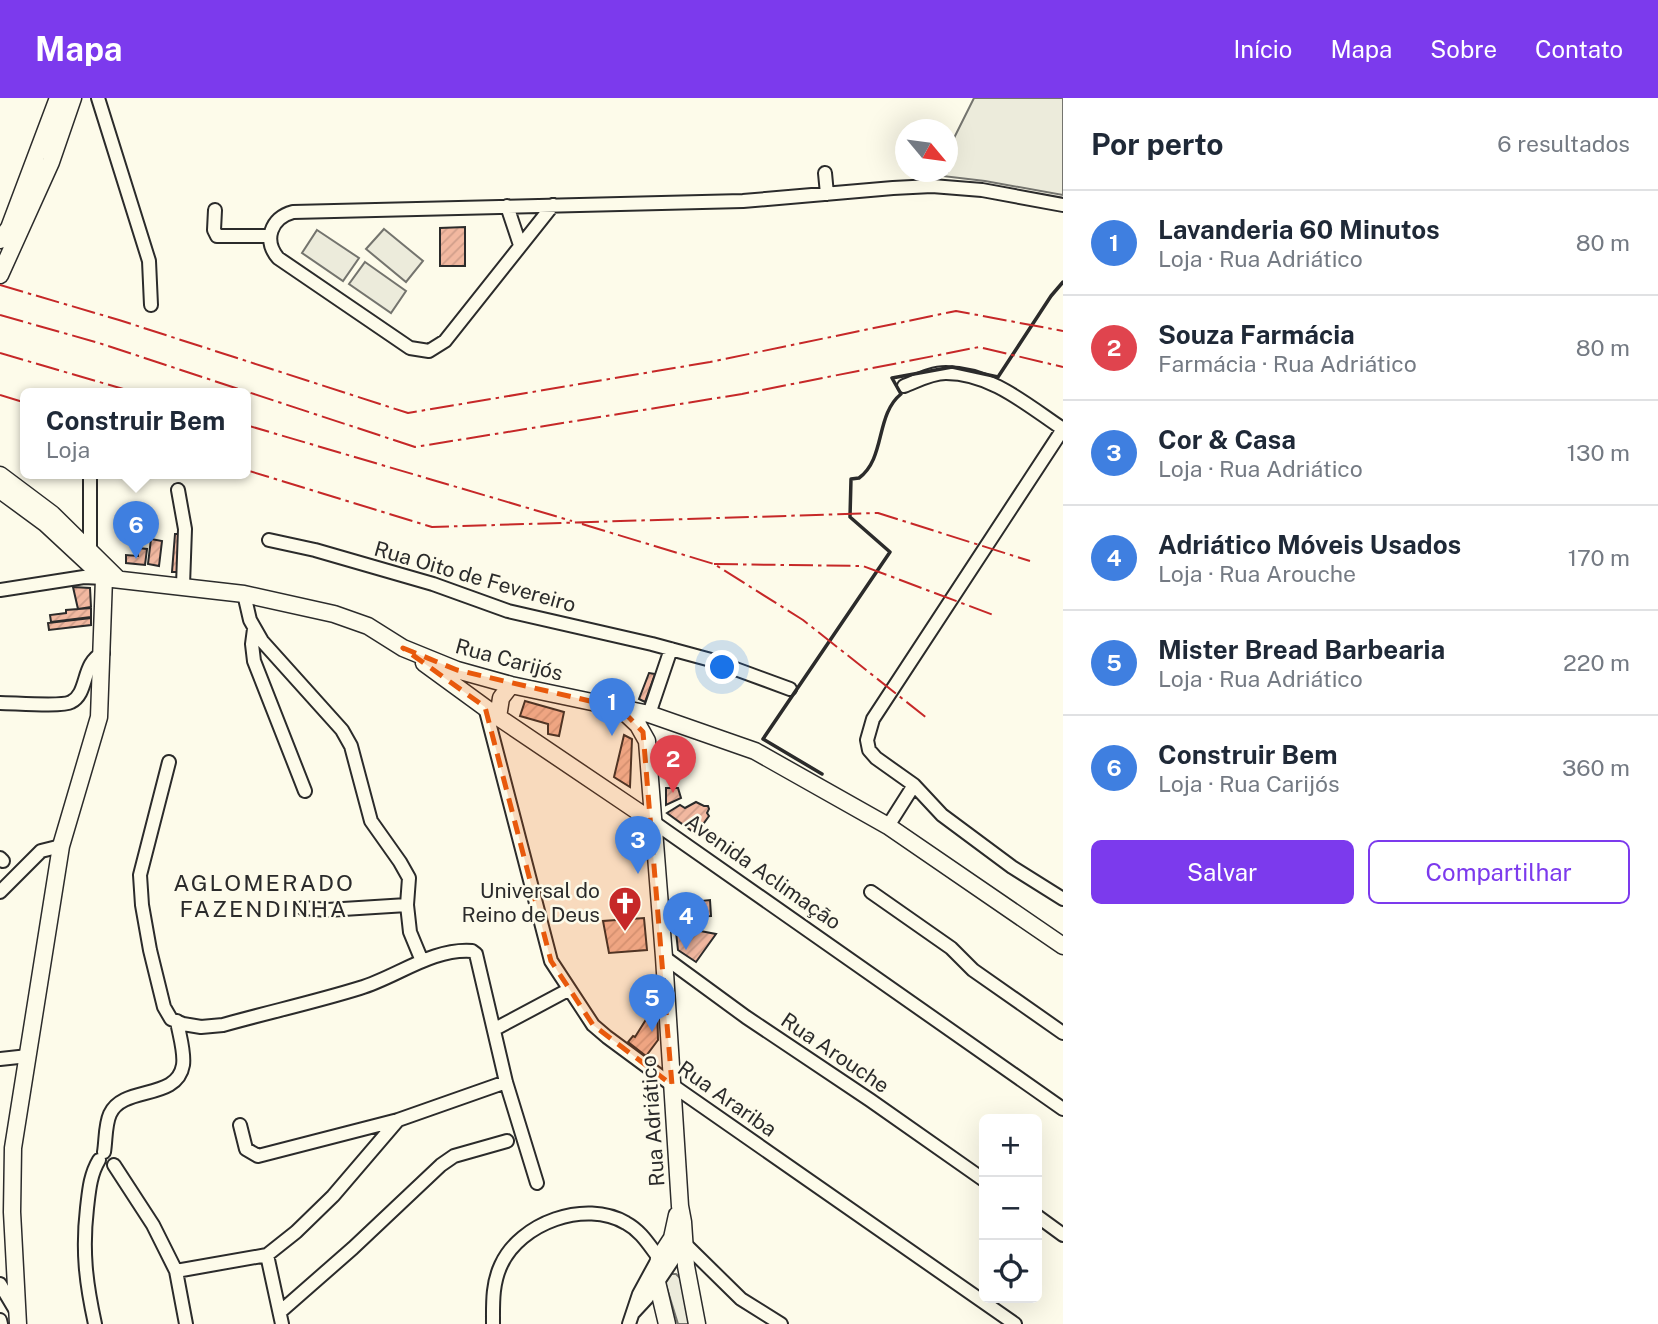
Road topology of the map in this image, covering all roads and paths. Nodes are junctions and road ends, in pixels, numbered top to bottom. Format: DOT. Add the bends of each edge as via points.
graph roads {
  1 [pos="58,98"];
  2 [pos="73,98"];
  3 [pos="98,98"];
  4 [pos="825,173"];
  5 [pos="827,194"];
  6 [pos="553,205"];
  7 [pos="1063,205"];
  8 [pos="506,206"];
  9 [pos="215,210"];
  10 [pos="270,236"];
  11 [pos="0,240"];
  12 [pos="522,249"];
  13 [pos="0,275"];
  14 [pos="151,304"];
  15 [pos="904,386"];
  16 [pos="1063,429"];
  17 [pos="0,475"];
  18 [pos="90,479"];
  19 [pos="0,490"];
  20 [pos="178,490"];
  21 [pos="268,540"];
  22 [pos="90,549"];
  23 [pos="111,579"];
  24 [pos="183,585"];
  25 [pos="0,590"];
  26 [pos="244,594"];
  27 [pos="254,629"];
  28 [pos="403,648"];
  29 [pos="671,649"];
  30 [pos="103,653"];
  31 [pos="511,685"];
  32 [pos="789,689"];
  33 [pos="0,703"];
  34 [pos="620,708"];
  35 [pos="491,712"];
  36 [pos="649,714"];
  37 [pos="682,725"];
  38 [pos="647,741"];
  39 [pos="169,762"];
  40 [pos="914,785"];
  41 [pos="305,791"];
  42 [pos="652,821"];
  43 [pos="888,827"];
  44 [pos="61,846"];
  45 [pos="0,892"];
  46 [pos="871,892"];
  47 [pos="1063,899"];
  48 [pos="407,905"];
  49 [pos="303,908"];
  50 [pos="1063,946"];
  51 [pos="664,957"];
  52 [pos="422,961"];
  53 [pos="568,990"];
  54 [pos="177,1021"];
  55 [pos="495,1029"];
  56 [pos="1063,1033"];
  57 [pos="28,1056"];
  58 [pos="0,1059"];
  59 [pos="506,1082"];
  60 [pos="672,1085"];
  61 [pos="1063,1108"];
  62 [pos="398,1121"];
  63 [pos="240,1125"];
  64 [pos="507,1142"];
  65 [pos="101,1156"];
  66 [pos="980,1177"];
  67 [pos="537,1183"];
  68 [pos="680,1206"];
  69 [pos="1042,1220"];
  70 [pos="1063,1235"];
  71 [pos="684,1243"];
  72 [pos="267,1255"];
  73 [pos="672,1262"];
  74 [pos="176,1271"];
  75 [pos="657,1282"];
  76 [pos="0,1284"];
  77 [pos="281,1318"];
  78 [pos="632,1318"];
  79 [pos="18,1319"];
  80 [pos="95,1324"];
  81 [pos="186,1324"];
  82 [pos="493,1324"];
  83 [pos="667,1324"];
  84 [pos="697,1324"];
  85 [pos="781,1324"];
  86 [pos="1015,1324"];
  1 -- 11 [label="main road" via="9,228"];
  2 -- 13 [label="main road" via="51,162"];
  3 -- 14 [label="street" via="149,261"];
  4 -- 5 [label="street"];
  5 -- 6 [label="street" via="743,201"];
  5 -- 7 [label="street" via="959,187"];
  6 -- 8 [label="street"];
  6 -- 12 [label="street"];
  8 -- 10 [label="street" via="293,212 276,221"];
  8 -- 12 [label="street"];
  9 -- 10 [label="street" via="217,236"];
  10 -- 12 [label="street" via="278,258 410,348 429,351 475,311"];
  15 -- 16 [label="street" via="947,373 982,379"];
  16 -- 40 [label="street" via="873,719 869,750"];
  17 -- 22 [label="main road"];
  18 -- 22 [label="street"];
  19 -- 23 [label="main road"];
  20 -- 24 [label="street" via="185,530"];
  21 -- 29 [label="street, Rua Oito de Fevereiro" via="433,584 508,611"];
  22 -- 23 [label="main road"];
  23 -- 24 [label="main road, Rua Carijós"];
  23 -- 25 [label="street" via="84,578"];
  23 -- 30 [label="main road"];
  24 -- 26 [label="main road, Rua Carijós"];
  26 -- 27 [label="street"];
  26 -- 28 [label="main road, Rua Carijós" via="350,619"];
  27 -- 41 [label="street" via="254,661"];
  27 -- 48 [label="street" via="351,746 371,821 409,878"];
  28 -- 31 [label="main road, Rua Carijós"];
  28 -- 35 [label="main road, Avenida Aclimação"];
  29 -- 32 [label="street, Rua Oito de Fevereiro"];
  29 -- 36 [label="street"];
  30 -- 33 [label="street" via="93,659 72,702"];
  30 -- 44 [label="main road" via="99,717"];
  31 -- 34 [label="main road, Rua Carijós"];
  31 -- 35 [label="main road"];
  34 -- 36 [label="main road, Rua Carijós"];
  34 -- 38 [label="main road"];
  35 -- 42 [label="main road, Avenida Aclimação"];
  35 -- 53 [label="street, Rua Arariba" via="544,943"];
  36 -- 37 [label="main road, Rua Carijós"];
  37 -- 38 [label="main road" via="660,729"];
  37 -- 43 [label="main road, Rua Carijós" via="755,751"];
  38 -- 42 [label="main road, Rua Adriático"];
  39 -- 54 [label="street" via="140,875 150,950 164,1007"];
  40 -- 43 [label="street"];
  40 -- 47 [label="street" via="942,815"];
  42 -- 51 [label="main road, Rua Adriático"];
  42 -- 61 [label="street, Avenida Aclimação"];
  43 -- 50 [label="main road, Rua Carijós"];
  44 -- 45 [label="street" via="41,851"];
  44 -- 57 [label="main road"];
  46 -- 56 [label="street"];
  48 -- 49 [label="street"];
  48 -- 52 [label="street" via="410,932"];
  51 -- 60 [label="main road, Rua Adriático"];
  51 -- 66 [label="street, Rua Arouche"];
  52 -- 54 [label="street" via="359,988 223,1025 201,1027"];
  52 -- 55 [label="street" via="469,950 476,954"];
  53 -- 55 [label="street"];
  53 -- 60 [label="street, Rua Arariba" via="607,1037"];
  54 -- 65 [label="street" via="183,1065 176,1080 118,1102 110,1114"];
  55 -- 59 [label="street"];
  57 -- 58 [label="street"];
  57 -- 79 [label="main road" via="13,1148"];
  59 -- 62 [label="street"];
  59 -- 67 [label="street"];
  60 -- 68 [label="main road, Rua Adriático"];
  60 -- 86 [label="street, Rua Arariba"];
  62 -- 63 [label="street" via="258,1156 246,1149"];
  62 -- 72 [label="street" via="333,1196"];
  64 -- 77 [label="street" via="454,1156 441,1165"];
  65 -- 74 [label="street" via="103,1167 114,1165"];
  65 -- 80 [label="street" via="93,1171 84,1241"];
  68 -- 71 [label="main road, Rua Adriático"];
  68 -- 73 [label="main road, Rua Adriático" via="671,1238"];
  69 -- 70 [label="street"];
  71 -- 73 [label="main road, Rua Adriático"];
  71 -- 85 [label="street" via="741,1298"];
  72 -- 74 [label="street"];
  72 -- 77 [label="street"];
  73 -- 75 [label="main road, Rua Adriático"];
  73 -- 78 [label="street" via="639,1294"];
  73 -- 82 [label="street" via="617,1218 584,1213 552,1220 529,1233 502,1263 495,1279"];
  73 -- 84 [label="main road, Rua Adriático"];
  74 -- 81 [label="street"];
  75 -- 78 [label="street"];
  75 -- 83 [label="main road, Rua Adriático"];
  76 -- 79 [label="street"];
}
